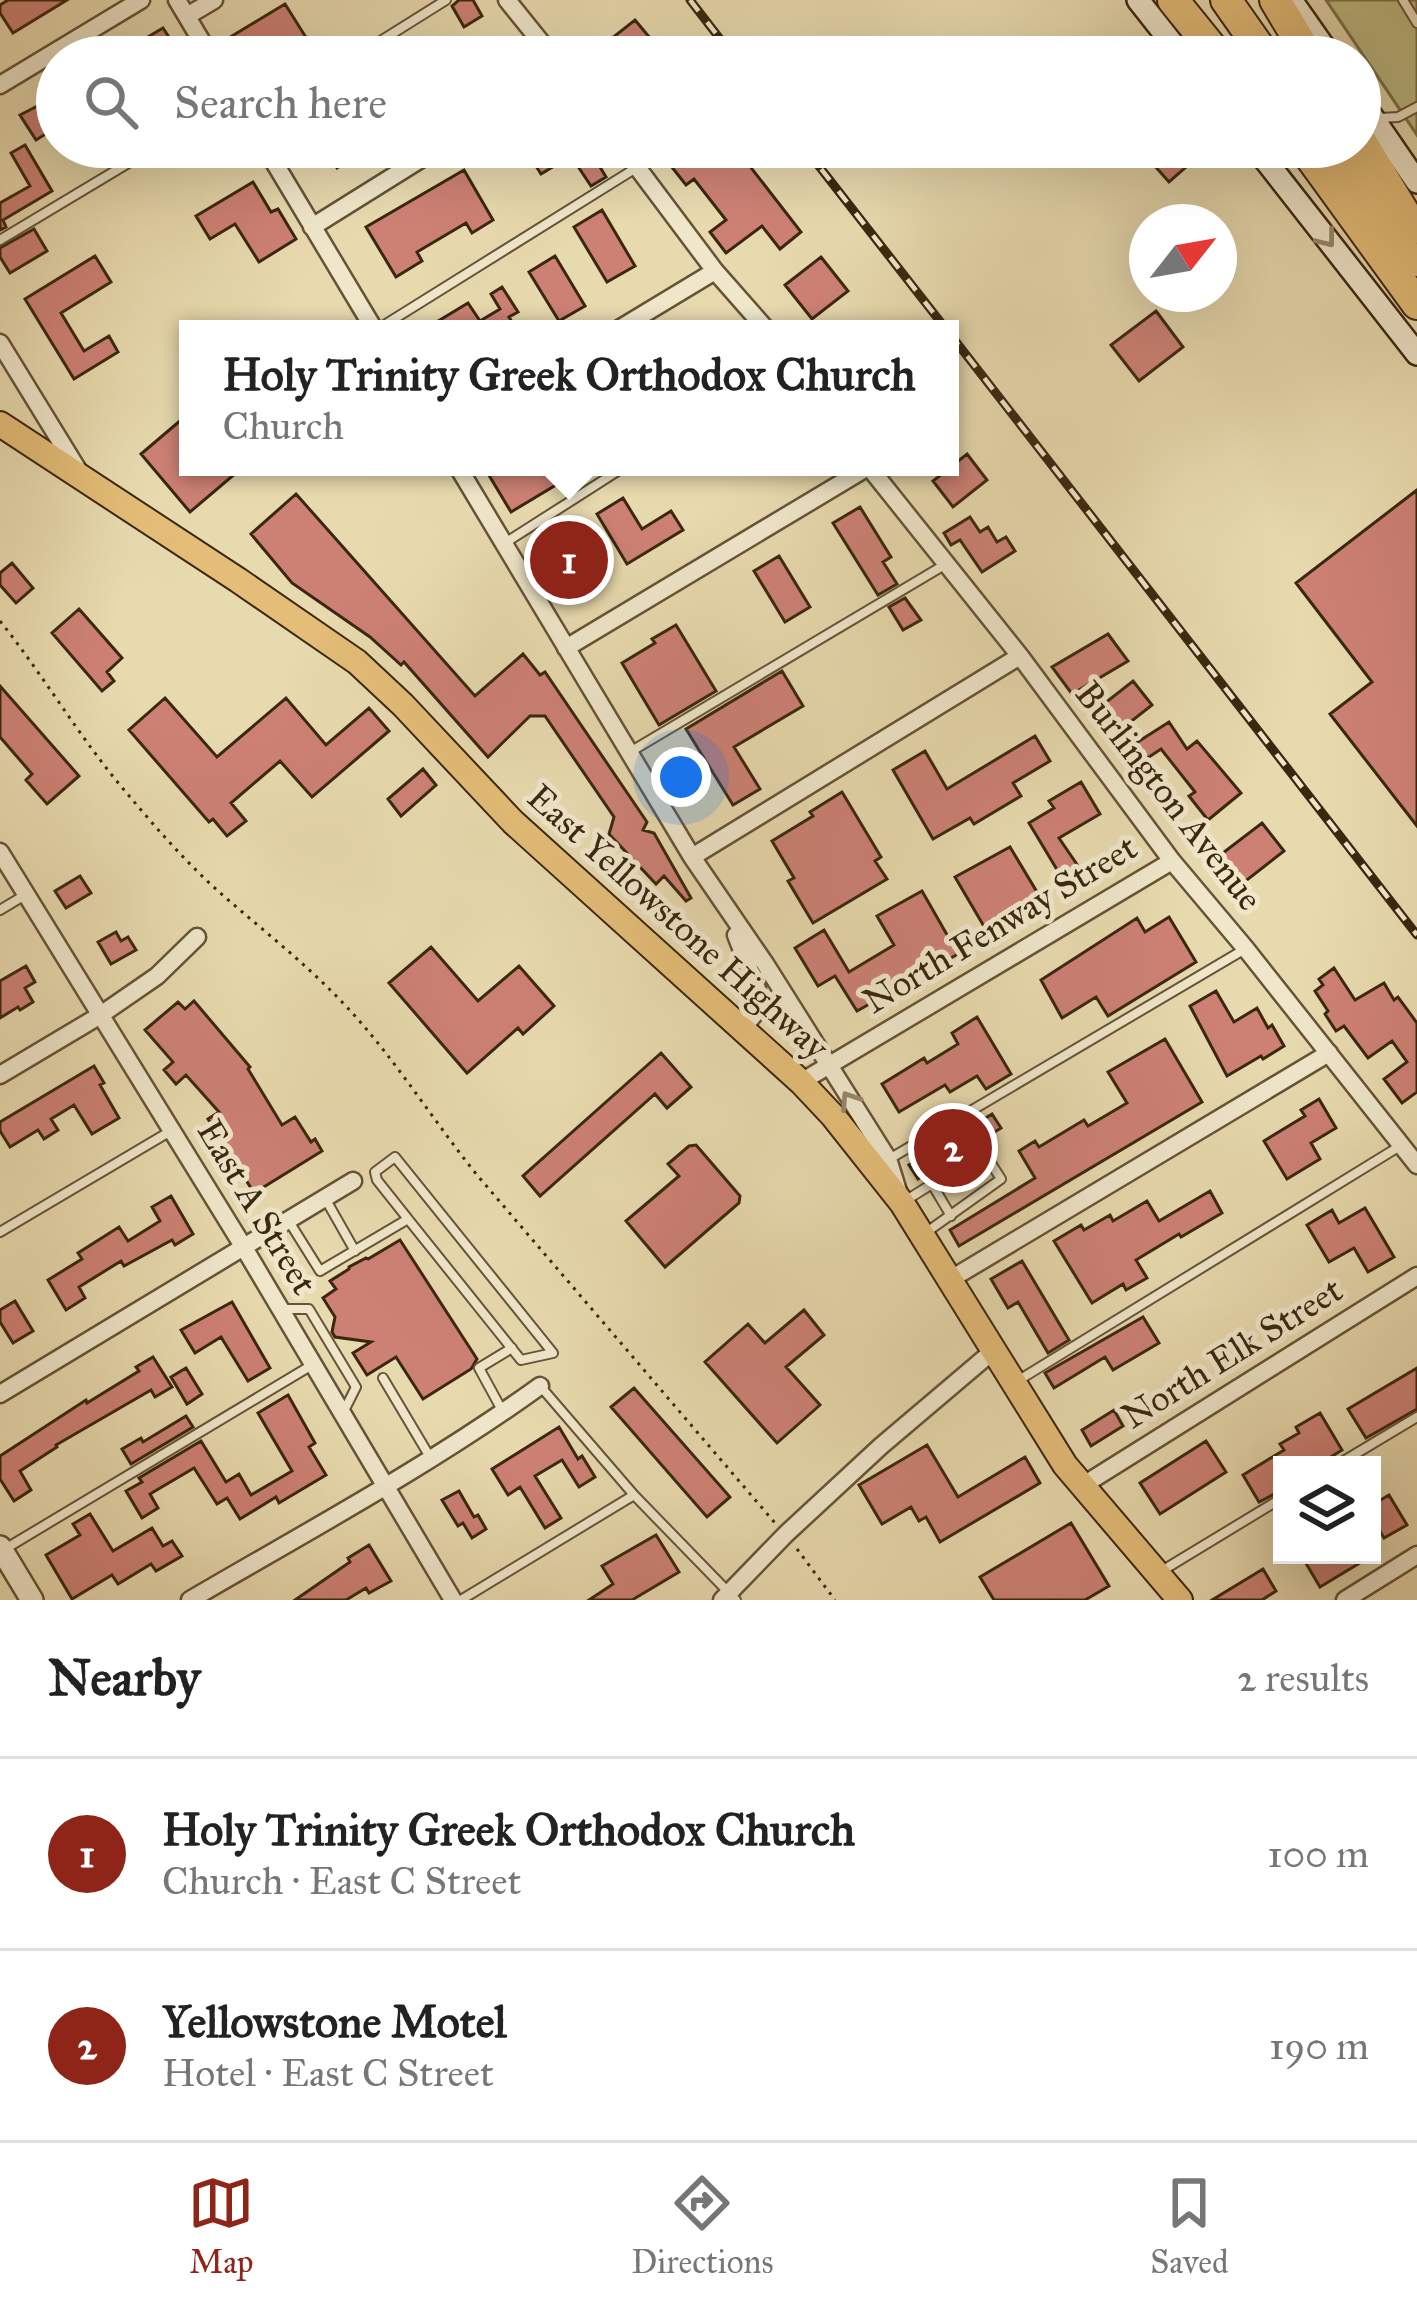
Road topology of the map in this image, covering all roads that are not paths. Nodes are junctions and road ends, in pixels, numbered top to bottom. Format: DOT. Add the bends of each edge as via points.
graph roads {
  1 [pos="141,0"];
  2 [pos="214,0"];
  3 [pos="446,0"];
  4 [pos="507,0"];
  5 [pos="1138,0"];
  6 [pos="1173,0"];
  7 [pos="1200,0"];
  8 [pos="1226,0"];
  9 [pos="1275,0"];
  10 [pos="1291,0"];
  11 [pos="1403,0"];
  12 [pos="182,8"];
  13 [pos="1417,23"];
  14 [pos="82,36"];
  15 [pos="199,36"];
  16 [pos="389,36"];
  17 [pos="536,36"];
  18 [pos="1167,36"];
  19 [pos="1202,36"];
  20 [pos="1225,36"];
  21 [pos="1251,36"];
  22 [pos="1297,36"];
  23 [pos="1316,36"];
  24 [pos="36,64"];
  25 [pos="0,86"];
  26 [pos="1417,106"];
  27 [pos="1381,119"];
  28 [pos="1381,139"];
  29 [pos="1381,156"];
  30 [pos="120,168"];
  31 [pos="277,168"];
  32 [pos="406,168"];
  33 [pos="635,168"];
  34 [pos="638,168"];
  35 [pos="1271,168"];
  36 [pos="1330,168"];
  37 [pos="1332,168"];
  38 [pos="1417,182"];
  39 [pos="312,227"];
  40 [pos="1417,235"];
  41 [pos="0,240"];
  42 [pos="1417,261"];
  43 [pos="715,271"];
  44 [pos="1417,304"];
  45 [pos="370,320"];
  46 [pos="390,320"];
  47 [pos="634,320"];
  48 [pos="758,320"];
  49 [pos="0,343"];
  50 [pos="1417,354"];
  51 [pos="0,424"];
  52 [pos="464,476"];
  53 [pos="610,476"];
  54 [pos="853,476"];
  55 [pos="875,476"];
  56 [pos="84,479"];
  57 [pos="505,543"];
  58 [pos="947,563"];
  59 [pos="566,648"];
  60 [pos="1020,656"];
  61 [pos="630,752"];
  62 [pos="0,852"];
  63 [pos="692,857"];
  64 [pos="1172,861"];
  65 [pos="26,895"];
  66 [pos="0,910"];
  67 [pos="727,912"];
  68 [pos="197,937"];
  69 [pos="1246,949"];
  70 [pos="99,1016"];
  71 [pos="744,1028"];
  72 [pos="1329,1053"];
  73 [pos="826,1066"];
  74 [pos="0,1075"];
  75 [pos="801,1082"];
  76 [pos="171,1130"];
  77 [pos="1401,1145"];
  78 [pos="888,1160"];
  79 [pos="1417,1165"];
  80 [pos="353,1181"];
  81 [pos="932,1184"];
  82 [pos="325,1198"];
  83 [pos="902,1204"];
  84 [pos="951,1216"];
  85 [pos="408,1219"];
  86 [pos="288,1220"];
  87 [pos="0,1232"];
  88 [pos="922,1235"];
  89 [pos="243,1246"];
  90 [pos="355,1250"];
  91 [pos="1417,1276"];
  92 [pos="951,1279"];
  93 [pos="280,1309"];
  94 [pos="512,1348"];
  95 [pos="993,1352"];
  96 [pos="313,1364"];
  97 [pos="383,1378"];
  98 [pos="1013,1384"];
  99 [pos="540,1386"];
  100 [pos="0,1394"];
  101 [pos="503,1412"];
  102 [pos="343,1415"];
  103 [pos="1417,1417"];
  104 [pos="1352,1456"];
  105 [pos="430,1458"];
  106 [pos="385,1486"];
  107 [pos="1082,1486"];
  108 [pos="634,1495"];
  109 [pos="1273,1503"];
  110 [pos="1,1550"];
  111 [pos="1417,1555"];
  112 [pos="1157,1573"];
  113 [pos="729,1598"];
  114 [pos="32,1600"];
  115 [pos="190,1600"];
  116 [pos="457,1600"];
  117 [pos="1180,1600"];
  118 [pos="1345,1600"];
  1 -- 14 [label="street"];
  2 -- 12 [label="street"];
  3 -- 16 [label="lane"];
  4 -- 17 [label="street"];
  5 -- 18 [label="main road"];
  6 -- 19 [label="highway"];
  7 -- 20 [label="highway"];
  8 -- 21 [label="highway"];
  9 -- 22 [label="highway"];
  10 -- 23 [label="main road"];
  11 -- 13 [label="lane"];
  12 -- 15 [label="street"];
  24 -- 25 [label="street"];
  26 -- 27 [label="lane"];
  28 -- 38 [label="main road"];
  29 -- 40 [label="highway"];
  30 -- 41 [label="lane"];
  31 -- 39 [label="street"];
  32 -- 39 [label="street"];
  33 -- 46 [label="lane"];
  34 -- 43 [label="street"];
  35 -- 50 [label="main road, one-way"];
  36 -- 44 [label="highway"];
  37 -- 42 [label="highway"];
  39 -- 45 [label="street"];
  43 -- 47 [label="street"];
  43 -- 48 [label="street"];
  49 -- 56 [label="street"];
  51 -- 56 [label="main road, East Yellowstone Highway"];
  52 -- 57 [label="street"];
  53 -- 57 [label="lane"];
  54 -- 59 [label="street"];
  55 -- 58 [label="street, Burlington Avenue"];
  56 -- 71 [label="main road, East Yellowstone Highway" via="357,662 513,822"];
  57 -- 59 [label="street"];
  58 -- 60 [label="street, Burlington Avenue"];
  58 -- 61 [label="lane"];
  59 -- 61 [label="street"];
  60 -- 63 [label="street"];
  60 -- 64 [label="street, Burlington Avenue"];
  61 -- 63 [label="street"];
  62 -- 65 [label="street, East A Street"];
  63 -- 67 [label="street"];
  64 -- 69 [label="street, Burlington Avenue"];
  64 -- 73 [label="street, North Fenway Street"];
  65 -- 66 [label="lane"];
  65 -- 70 [label="street, East A Street"];
  67 -- 71 [label="street" via="757,989 756,1012"];
  67 -- 73 [label="street"];
  68 -- 70 [label="street"];
  69 -- 72 [label="street, Burlington Avenue"];
  69 -- 78 [label="lane"];
  70 -- 74 [label="street"];
  70 -- 76 [label="street, East A Street"];
  71 -- 75 [label="main road, East Yellowstone Highway"];
  72 -- 77 [label="street, Burlington Avenue"];
  72 -- 92 [label="street"];
  73 -- 75 [label="street, North Fenway Street"];
  78 -- 73 [label="street, one-way"];
  75 -- 83 [label="main road, East Yellowstone Highway"];
  76 -- 87 [label="lane"];
  76 -- 89 [label="street, East A Street"];
  77 -- 79 [label="street, Burlington Avenue"];
  77 -- 98 [label="lane"];
  78 -- 83 [label="street"];
  80 -- 82 [label="street"];
  81 -- 83 [label="lane"];
  81 -- 84 [label="lane"];
  81 -- 84 [label="lane" via="987,1157 1000,1179"];
  82 -- 86 [label="street"];
  82 -- 90 [label="lane"];
  83 -- 88 [label="main road, East Yellowstone Highway"];
  84 -- 88 [label="lane"];
  85 -- 90 [label="lane"];
  85 -- 94 [label="lane"];
  85 -- 94 [label="lane" via="375,1172 395,1157 553,1353 521,1360"];
  86 -- 89 [label="street"];
  86 -- 90 [label="lane" via="320,1271"];
  88 -- 92 [label="main road, East Yellowstone Highway"];
  89 -- 93 [label="street, East A Street"];
  89 -- 100 [label="street"];
  91 -- 107 [label="street, North Elk Street"];
  92 -- 95 [label="main road, East Yellowstone Highway"];
  93 -- 96 [label="street, East A Street"];
  93 -- 102 [label="lane" via="309,1310 356,1387"];
  94 -- 101 [label="lane" via="479,1368"];
  95 -- 98 [label="main road, East Yellowstone Highway"];
  95 -- 113 [label="street" via="785,1534"];
  96 -- 102 [label="street, East A Street"];
  96 -- 110 [label="lane"];
  97 -- 105 [label="lane"];
  98 -- 107 [label="main road, East Yellowstone Highway"];
  99 -- 101 [label="street"];
  99 -- 108 [label="lane"];
  101 -- 105 [label="street"];
  102 -- 106 [label="street, East A Street"];
  103 -- 104 [label="lane"];
  105 -- 106 [label="street"];
  106 -- 115 [label="street"];
  106 -- 116 [label="street, East A Street"];
  107 -- 112 [label="main road, East Yellowstone Highway"];
  108 -- 113 [label="lane"];
  108 -- 116 [label="lane"];
  109 -- 112 [label="lane"];
  110 -- 114 [label="main road"];
  111 -- 118 [label="street"];
  112 -- 117 [label="main road, East Yellowstone Highway"];
}
